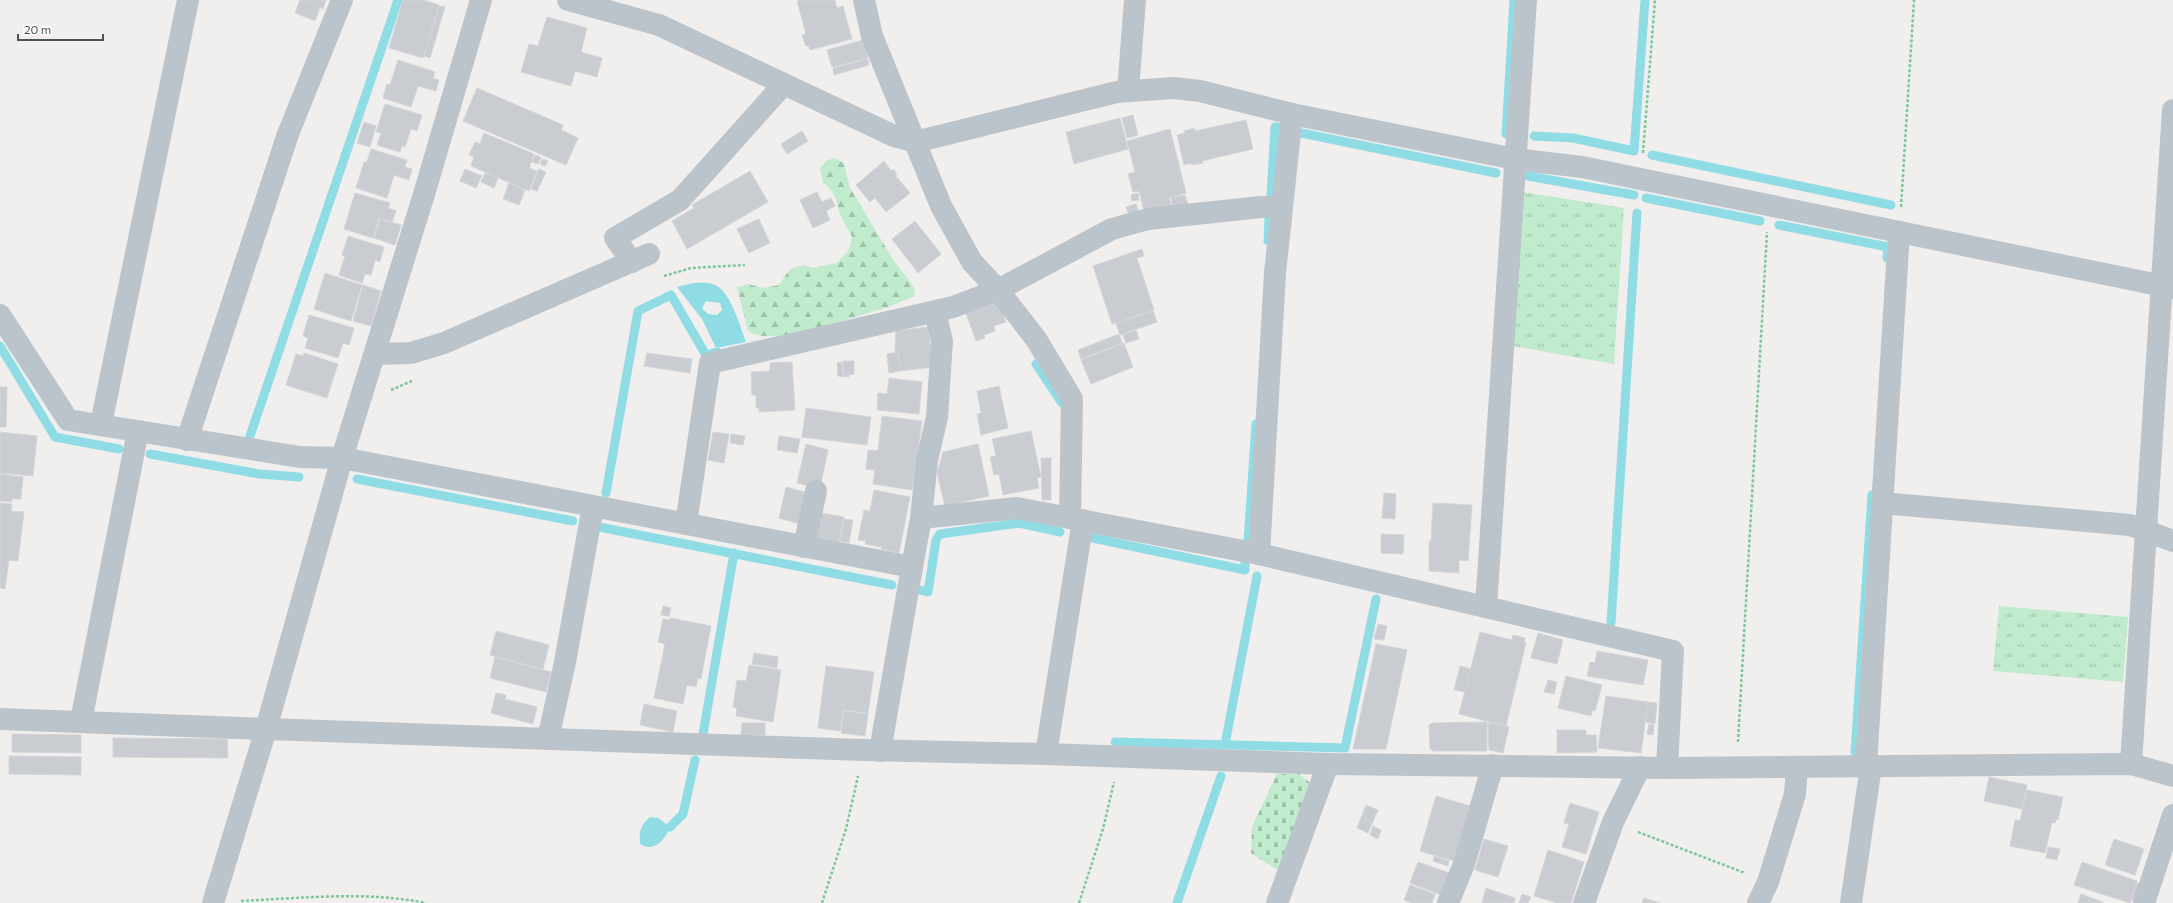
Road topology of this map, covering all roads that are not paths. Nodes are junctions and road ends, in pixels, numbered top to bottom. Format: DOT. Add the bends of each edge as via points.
graph roads {
  1 [pos="188,0"];
  2 [pos="342,0"];
  3 [pos="481,0"];
  4 [pos="568,0"];
  5 [pos="864,0"];
  6 [pos="1135,0"];
  7 [pos="1526,0"];
  8 [pos="600,4"];
  9 [pos="784,84"];
  10 [pos="1128,91"];
  11 [pos="2173,110"];
  12 [pos="1292,114"];
  13 [pos="915,142"];
  14 [pos="1515,159"];
  15 [pos="1282,207"];
  16 [pos="1899,232"];
  17 [pos="2168,287"];
  18 [pos="998,290"];
  19 [pos="935,312"];
  20 [pos="0,315"];
  21 [pos="376,354"];
  22 [pos="101,424"];
  23 [pos="138,431"];
  24 [pos="187,440"];
  25 [pos="342,458"];
  26 [pos="816,490"];
  27 [pos="1882,503"];
  28 [pos="593,506"];
  29 [pos="920,518"];
  30 [pos="1076,519"];
  31 [pos="686,524"];
  32 [pos="2146,531"];
  33 [pos="2173,541"];
  34 [pos="804,547"];
  35 [pos="1259,554"];
  36 [pos="912,567"];
  37 [pos="1486,607"];
  38 [pos="0,719"];
  39 [pos="81,722"];
  40 [pos="266,729"];
  41 [pos="548,739"];
  42 [pos="872,750"];
  43 [pos="1046,754"];
  44 [pos="1328,764"];
  45 [pos="2131,764"];
  46 [pos="1493,765"];
  47 [pos="1868,766"];
  48 [pos="1640,767"];
  49 [pos="1797,767"];
  50 [pos="1667,768"];
  51 [pos="2173,776"];
  52 [pos="2173,815"];
  53 [pos="213,903"];
  54 [pos="1277,903"];
  55 [pos="1448,903"];
  56 [pos="1584,903"];
  57 [pos="1758,903"];
  58 [pos="1851,903"];
  59 [pos="2144,903"];
  1 -- 22 [label="street"];
  2 -- 24 [label="street" via="288,134"];
  3 -- 21 [label="street"];
  4 -- 8 [label="street"];
  5 -- 13 [label="street" via="872,36"];
  6 -- 10 [label="street"];
  7 -- 14 [label="street"];
  8 -- 9 [label="street" via="659,25"];
  9 -- 13 [label="street" via="894,136"];
  9 -- 21 [label="street" via="680,200 615,238 641,258 444,343 411,353"];
  10 -- 12 [label="street" via="1174,88 1200,91"];
  10 -- 13 [label="street"];
  11 -- 17 [label="street"];
  12 -- 14 [label="street"];
  12 -- 15 [label="street"];
  13 -- 18 [label="street" via="942,206 972,262"];
  14 -- 16 [label="street" via="1582,167"];
  14 -- 37 [label="street"];
  15 -- 18 [label="street" via="1261,206 1148,219 1112,229"];
  15 -- 35 [label="street" via="1275,272"];
  16 -- 17 [label="street"];
  16 -- 27 [label="street"];
  17 -- 32 [label="street"];
  18 -- 19 [label="street"];
  18 -- 30 [label="street" via="1036,339 1072,399"];
  19 -- 29 [label="street" via="942,341 937,417 927,460"];
  19 -- 31 [label="street" via="710,363"];
  20 -- 22 [label="street" via="68,420"];
  21 -- 25 [label="street"];
  22 -- 23 [label="street"];
  23 -- 24 [label="street"];
  23 -- 39 [label="street"];
  24 -- 25 [label="street" via="300,457"];
  25 -- 28 [label="street"];
  25 -- 40 [label="street"];
  26 -- 34 [label="street"];
  27 -- 32 [label="street" via="2130,525"];
  27 -- 47 [label="street"];
  28 -- 31 [label="street"];
  28 -- 41 [label="street" via="565,662"];
  29 -- 30 [label="street" via="1017,508"];
  29 -- 36 [label="street"];
  30 -- 35 [label="street"];
  30 -- 43 [label="street"];
  31 -- 34 [label="street"];
  32 -- 33 [label="street"];
  32 -- 45 [label="street"];
  34 -- 36 [label="street"];
  35 -- 37 [label="street"];
  36 -- 42 [label="street"];
  37 -- 50 [label="street" via="1673,651"];
  38 -- 39 [label="street"];
  39 -- 40 [label="street"];
  40 -- 41 [label="street"];
  40 -- 53 [label="street"];
  41 -- 42 [label="street"];
  42 -- 43 [label="street"];
  43 -- 44 [label="street"];
  44 -- 46 [label="street"];
  44 -- 54 [label="street"];
  45 -- 47 [label="street"];
  45 -- 51 [label="street"];
  46 -- 48 [label="street"];
  46 -- 55 [label="street" via="1464,864"];
  47 -- 49 [label="street"];
  47 -- 58 [label="street"];
  48 -- 50 [label="street"];
  48 -- 56 [label="street" via="1613,822"];
  49 -- 50 [label="street"];
  49 -- 57 [label="street" via="1795,794 1768,882"];
  52 -- 59 [label="street"];
}
